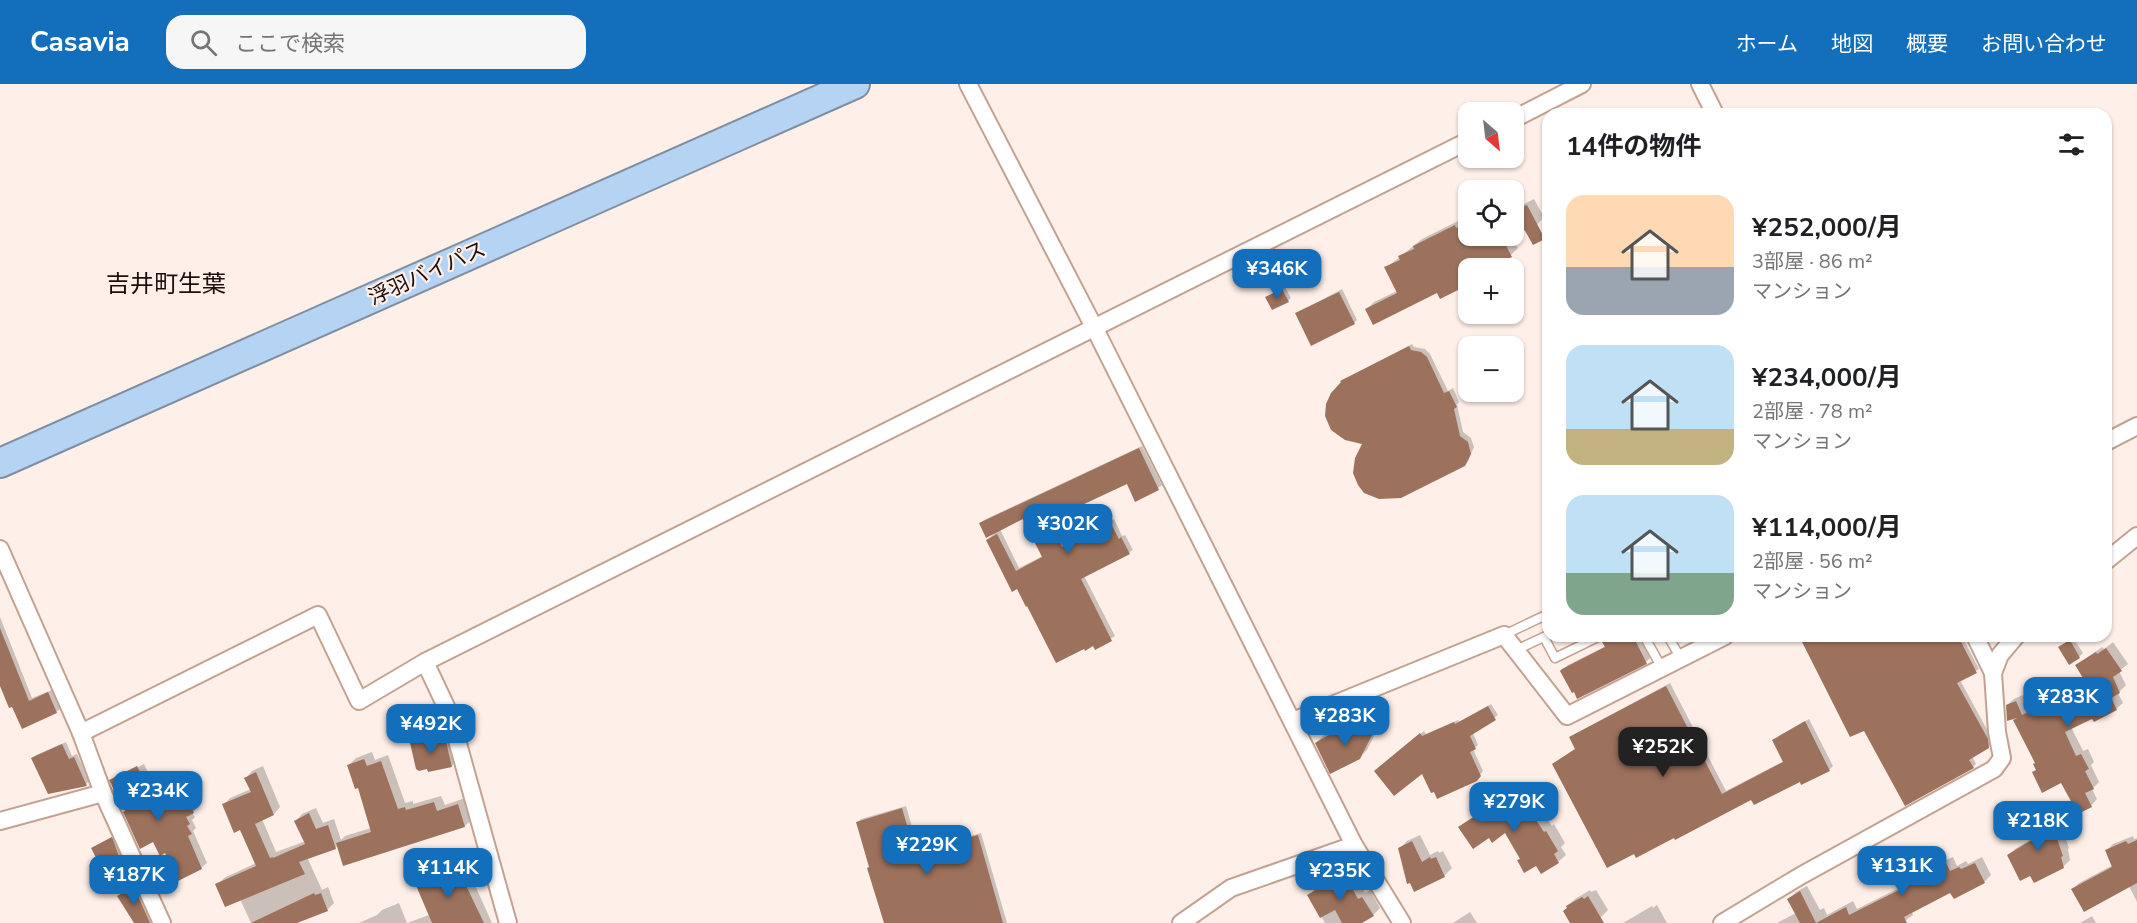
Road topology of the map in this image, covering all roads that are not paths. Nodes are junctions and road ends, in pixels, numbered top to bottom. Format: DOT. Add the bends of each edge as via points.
graph roads {
  1 [pos="855,84"];
  2 [pos="968,84"];
  3 [pos="1582,84"];
  4 [pos="1700,84"];
  5 [pos="1712,108"];
  6 [pos="1524,114"];
  7 [pos="1458,146"];
  8 [pos="1095,329"];
  9 [pos="2137,426"];
  10 [pos="2112,439"];
  11 [pos="0,463"];
  12 [pos="2137,536"];
  13 [pos="0,549"];
  14 [pos="2112,556"];
  15 [pos="1542,617"];
  16 [pos="1504,634"];
  17 [pos="1542,638"];
  18 [pos="1548,642"];
  19 [pos="1588,642"];
  20 [pos="1647,642"];
  21 [pos="1671,642"];
  22 [pos="1714,642"];
  23 [pos="1978,642"];
  24 [pos="2011,642"];
  25 [pos="1516,650"];
  26 [pos="1681,659"];
  27 [pos="425,662"];
  28 [pos="1662,668"];
  29 [pos="1993,674"];
  30 [pos="1293,721"];
  31 [pos="81,733"];
  32 [pos="103,793"];
  33 [pos="0,821"];
  34 [pos="1354,845"];
  35 [pos="162,923"];
  36 [pos="508,923"];
  37 [pos="1181,923"];
  38 [pos="1402,923"];
  39 [pos="1722,923"];
  1 -- 11 [label="highway, 浮羽バイパス"];
  2 -- 8 [label="street"];
  3 -- 6 [label="street"];
  4 -- 5 [label="street"];
  7 -- 8 [label="street"];
  8 -- 27 [label="street"];
  8 -- 30 [label="street"];
  9 -- 10 [label="street"];
  12 -- 14 [label="street"];
  13 -- 31 [label="street"];
  15 -- 16 [label="lane"];
  16 -- 25 [label="street"];
  16 -- 30 [label="street"];
  17 -- 25 [label="lane"];
  18 -- 19 [label="lane" via="1555,658"];
  20 -- 28 [label="lane"];
  21 -- 26 [label="lane"];
  22 -- 26 [label="street"];
  23 -- 29 [label="street"];
  24 -- 29 [label="street"];
  25 -- 28 [label="street" via="1567,716"];
  26 -- 28 [label="street"];
  27 -- 31 [label="street" via="359,700 318,615"];
  27 -- 36 [label="street" via="450,715"];
  29 -- 39 [label="street" via="2001,758 1994,769"];
  30 -- 34 [label="street"];
  31 -- 32 [label="street"];
  32 -- 33 [label="street"];
  32 -- 35 [label="street"];
  34 -- 37 [label="street" via="1232,888"];
  34 -- 38 [label="street"];
}
